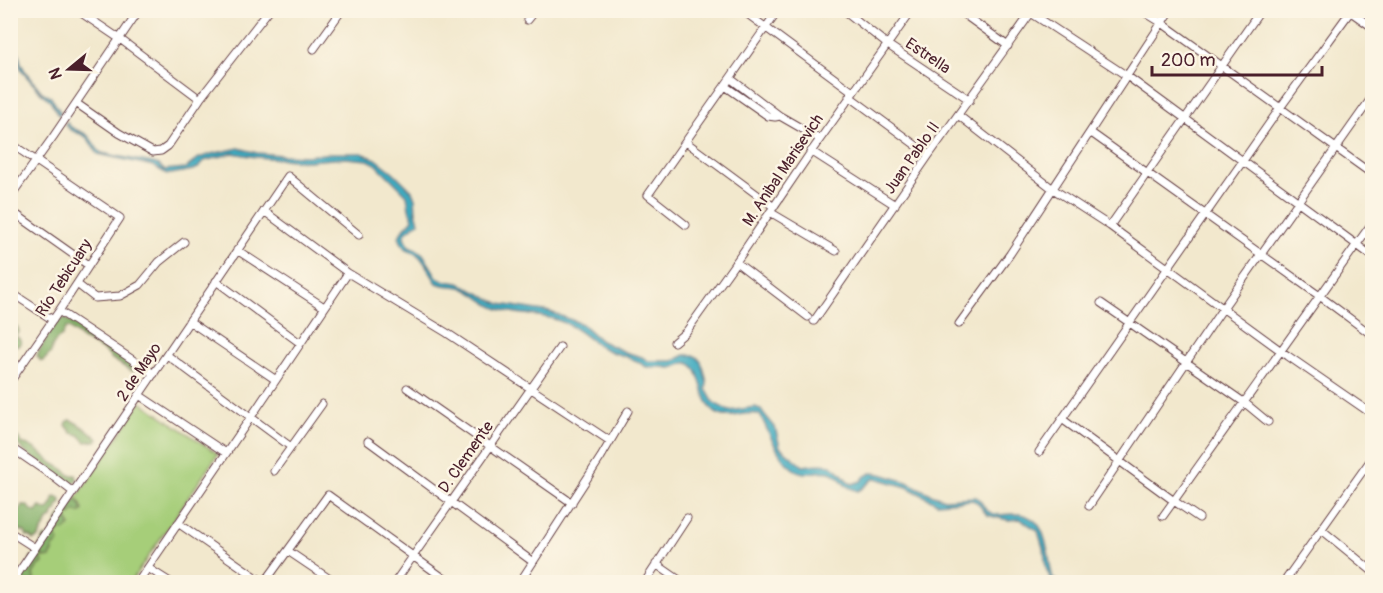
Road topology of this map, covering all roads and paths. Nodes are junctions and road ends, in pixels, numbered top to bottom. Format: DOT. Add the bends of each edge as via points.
graph roads {
  1 [pos="77,10"];
  2 [pos="139,10"];
  3 [pos="269,10"];
  4 [pos="342,10"];
  5 [pos="535,10"];
  6 [pos="742,10"];
  7 [pos="778,10"];
  8 [pos="844,10"];
  9 [pos="912,10"];
  10 [pos="958,10"];
  11 [pos="1141,10"];
  12 [pos="1170,10"];
  13 [pos="1261,10"];
  14 [pos="1349,11"];
  15 [pos="1032,12"];
  16 [pos="527,20"];
  17 [pos="1162,24"];
  18 [pos="1372,27"];
  19 [pos="766,28"];
  20 [pos="120,39"];
  21 [pos="888,45"];
  22 [pos="1008,46"];
  23 [pos="314,49"];
  24 [pos="1222,66"];
  25 [pos="1127,76"];
  26 [pos="731,79"];
  27 [pos="725,86"];
  28 [pos="851,94"];
  29 [pos="1372,97"];
  30 [pos="199,100"];
  31 [pos="970,100"];
  32 [pos="76,103"];
  33 [pos="1280,108"];
  34 [pos="958,115"];
  35 [pos="780,116"];
  36 [pos="1184,118"];
  37 [pos="1090,132"];
  38 [pos="820,139"];
  39 [pos="686,142"];
  40 [pos="10,143"];
  41 [pos="1337,148"];
  42 [pos="811,151"];
  43 [pos="930,155"];
  44 [pos="36,160"];
  45 [pos="1243,161"];
  46 [pos="1146,172"];
  47 [pos="1372,174"];
  48 [pos="1053,189"];
  49 [pos="10,197"];
  50 [pos="1298,201"];
  51 [pos="896,205"];
  52 [pos="772,209"];
  53 [pos="10,210"];
  54 [pos="264,211"];
  55 [pos="1206,214"];
  56 [pos="1372,223"];
  57 [pos="686,225"];
  58 [pos="1110,225"];
  59 [pos="359,235"];
  60 [pos="184,242"];
  61 [pos="1357,244"];
  62 [pos="237,250"];
  63 [pos="836,251"];
  64 [pos="1261,254"];
  65 [pos="1372,256"];
  66 [pos="736,262"];
  67 [pos="88,265"];
  68 [pos="1169,269"];
  69 [pos="348,273"];
  70 [pos="216,281"];
  71 [pos="76,284"];
  72 [pos="10,292"];
  73 [pos="1321,297"];
  74 [pos="1101,303"];
  75 [pos="324,307"];
  76 [pos="1223,308"];
  77 [pos="59,311"];
  78 [pos="53,320"];
  79 [pos="189,321"];
  80 [pos="1130,323"];
  81 [pos="958,324"];
  82 [pos="1372,335"];
  83 [pos="674,342"];
  84 [pos="300,343"];
  85 [pos="560,347"];
  86 [pos="1281,351"];
  87 [pos="166,355"];
  88 [pos="1187,362"];
  89 [pos="154,374"];
  90 [pos="11,379"];
  91 [pos="276,380"];
  92 [pos="407,388"];
  93 [pos="531,388"];
  94 [pos="139,395"];
  95 [pos="1245,403"];
  96 [pos="322,404"];
  97 [pos="628,411"];
  98 [pos="1372,414"];
  99 [pos="251,417"];
  100 [pos="1062,419"];
  101 [pos="1268,422"];
  102 [pos="369,441"];
  103 [pos="610,441"];
  104 [pos="491,446"];
  105 [pos="10,447"];
  106 [pos="291,447"];
  107 [pos="1039,452"];
  108 [pos="226,453"];
  109 [pos="1372,458"];
  110 [pos="1120,461"];
  111 [pos="274,471"];
  112 [pos="73,492"];
  113 [pos="1174,501"];
  114 [pos="452,502"];
  115 [pos="572,502"];
  116 [pos="1089,506"];
  117 [pos="1163,516"];
  118 [pos="687,518"];
  119 [pos="1199,518"];
  120 [pos="178,524"];
  121 [pos="1322,530"];
  122 [pos="10,532"];
  123 [pos="34,548"];
  124 [pos="288,551"];
  125 [pos="413,557"];
  126 [pos="533,562"];
  127 [pos="656,564"];
  128 [pos="148,568"];
  129 [pos="1372,571"];
  130 [pos="12,582"];
  131 [pos="138,582"];
  132 [pos="170,582"];
  133 [pos="264,582"];
  134 [pos="334,582"];
  135 [pos="396,582"];
  136 [pos="449,582"];
  137 [pos="520,582"];
  138 [pos="645,582"];
  139 [pos="682,582"];
  140 [pos="1284,582"];
  1 -- 20 [label="street"];
  2 -- 20 [label="street"];
  3 -- 30 [label="street"];
  4 -- 23 [label="street"];
  5 -- 16 [label="street"];
  6 -- 19 [label="street"];
  7 -- 19 [label="street"];
  8 -- 21 [label="street, Estrella"];
  9 -- 21 [label="street, M. Anibal Marisevich"];
  10 -- 22 [label="street"];
  11 -- 17 [label="street"];
  12 -- 17 [label="street"];
  13 -- 24 [label="street"];
  14 -- 18 [label="street"];
  14 -- 33 [label="street"];
  15 -- 22 [label="street, Juan Pablo II"];
  15 -- 25 [label="street"];
  17 -- 24 [label="street"];
  17 -- 25 [label="street"];
  19 -- 26 [label="street"];
  19 -- 28 [label="street"];
  20 -- 30 [label="street"];
  20 -- 32 [label="street"];
  21 -- 28 [label="street, M. Anibal Marisevich"];
  21 -- 31 [label="street, Estrella"];
  22 -- 31 [label="street, Juan Pablo II"];
  24 -- 33 [label="street"];
  24 -- 36 [label="street"];
  25 -- 36 [label="street"];
  25 -- 37 [label="street"];
  26 -- 27 [label="street"];
  26 -- 35 [label="street"];
  27 -- 35 [label="street" via="768,116"];
  27 -- 39 [label="street"];
  28 -- 38 [label="street, M. Anibal Marisevich"];
  28 -- 43 [label="street"];
  29 -- 41 [label="street"];
  30 -- 32 [label="street" via="168,146 153,152"];
  31 -- 34 [label="street, Juan Pablo II"];
  32 -- 44 [label="street"];
  33 -- 41 [label="street"];
  33 -- 45 [label="street"];
  34 -- 43 [label="street, Juan Pablo II"];
  34 -- 48 [label="street"];
  35 -- 38 [label="street"];
  36 -- 45 [label="street"];
  36 -- 46 [label="street"];
  37 -- 46 [label="street"];
  37 -- 48 [label="street"];
  38 -- 42 [label="street, M. Anibal Marisevich"];
  39 -- 52 [label="street"];
  39 -- 57 [label="street" via="648,195"];
  40 -- 44 [label="street"];
  41 -- 47 [label="street"];
  41 -- 50 [label="street"];
  42 -- 51 [label="street"];
  42 -- 52 [label="street, M. Anibal Marisevich"];
  43 -- 51 [label="street, Juan Pablo II"];
  44 -- 49 [label="street"];
  44 -- 67 [label="street, Río Tebicuary" via="120,218"];
  45 -- 50 [label="street"];
  45 -- 55 [label="street"];
  46 -- 55 [label="street"];
  46 -- 58 [label="street"];
  48 -- 58 [label="street"];
  48 -- 81 [label="street"];
  50 -- 61 [label="street"];
  50 -- 64 [label="street"];
  51 -- 66 [label="street, Juan Pablo II" via="811,319"];
  52 -- 63 [label="street"];
  52 -- 66 [label="street, M. Anibal Marisevich"];
  53 -- 67 [label="street"];
  54 -- 59 [label="street, 2 de Mayo" via="288,176"];
  54 -- 62 [label="street, 2 de Mayo"];
  54 -- 69 [label="street"];
  55 -- 64 [label="street"];
  55 -- 68 [label="street"];
  56 -- 61 [label="street"];
  58 -- 68 [label="street"];
  60 -- 71 [label="street" via="159,262 140,285 120,296 95,298"];
  61 -- 65 [label="street"];
  61 -- 73 [label="street"];
  62 -- 70 [label="street, 2 de Mayo"];
  62 -- 75 [label="street"];
  64 -- 73 [label="street"];
  64 -- 76 [label="street"];
  66 -- 83 [label="street, M. Anibal Marisevich" via="687,332"];
  67 -- 71 [label="street, Río Tebicuary"];
  68 -- 76 [label="street"];
  68 -- 80 [label="street"];
  69 -- 75 [label="street"];
  69 -- 93 [label="street"];
  70 -- 79 [label="street, 2 de Mayo"];
  70 -- 84 [label="street"];
  71 -- 77 [label="street, Río Tebicuary"];
  72 -- 78 [label="street"];
  73 -- 82 [label="street"];
  73 -- 86 [label="street"];
  74 -- 80 [label="street"];
  75 -- 84 [label="street"];
  76 -- 86 [label="street"];
  76 -- 88 [label="street"];
  77 -- 78 [label="street, Río Tebicuary"];
  77 -- 89 [label="street"];
  78 -- 90 [label="street, Río Tebicuary"];
  79 -- 87 [label="street, 2 de Mayo"];
  79 -- 91 [label="street"];
  80 -- 88 [label="street"];
  80 -- 100 [label="street"];
  84 -- 91 [label="street"];
  85 -- 93 [label="street, D. Clemente"];
  86 -- 95 [label="street"];
  86 -- 98 [label="street"];
  87 -- 89 [label="street, 2 de Mayo"];
  87 -- 99 [label="street"];
  88 -- 95 [label="street"];
  88 -- 110 [label="street"];
  89 -- 94 [label="street, 2 de Mayo"];
  91 -- 99 [label="street"];
  92 -- 104 [label="street"];
  93 -- 103 [label="street"];
  93 -- 104 [label="street, D. Clemente"];
  94 -- 108 [label="street"];
  94 -- 112 [label="street, 2 de Mayo"];
  95 -- 101 [label="street"];
  95 -- 113 [label="street"];
  96 -- 106 [label="street"];
  97 -- 103 [label="street"];
  99 -- 106 [label="street"];
  99 -- 108 [label="street"];
  100 -- 107 [label="street"];
  100 -- 110 [label="street"];
  102 -- 114 [label="street"];
  103 -- 115 [label="street"];
  104 -- 114 [label="street, D. Clemente"];
  104 -- 115 [label="street"];
  105 -- 112 [label="street"];
  106 -- 111 [label="street"];
  108 -- 120 [label="street"];
  109 -- 121 [label="street"];
  110 -- 113 [label="street"];
  110 -- 116 [label="street"];
  112 -- 123 [label="street, 2 de Mayo"];
  113 -- 117 [label="street"];
  113 -- 119 [label="street"];
  114 -- 125 [label="street, D. Clemente"];
  114 -- 126 [label="street"];
  115 -- 126 [label="street"];
  118 -- 127 [label="street"];
  120 -- 128 [label="street"];
  120 -- 133 [label="street"];
  121 -- 129 [label="street"];
  121 -- 140 [label="street"];
  122 -- 123 [label="street"];
  123 -- 130 [label="street, 2 de Mayo"];
  124 -- 125 [label="street" via="328,495"];
  124 -- 133 [label="street"];
  124 -- 134 [label="street"];
  125 -- 135 [label="street, D. Clemente"];
  125 -- 136 [label="street"];
  126 -- 137 [label="street"];
  127 -- 138 [label="street"];
  127 -- 139 [label="street"];
  128 -- 131 [label="street"];
  128 -- 132 [label="street"];
}
